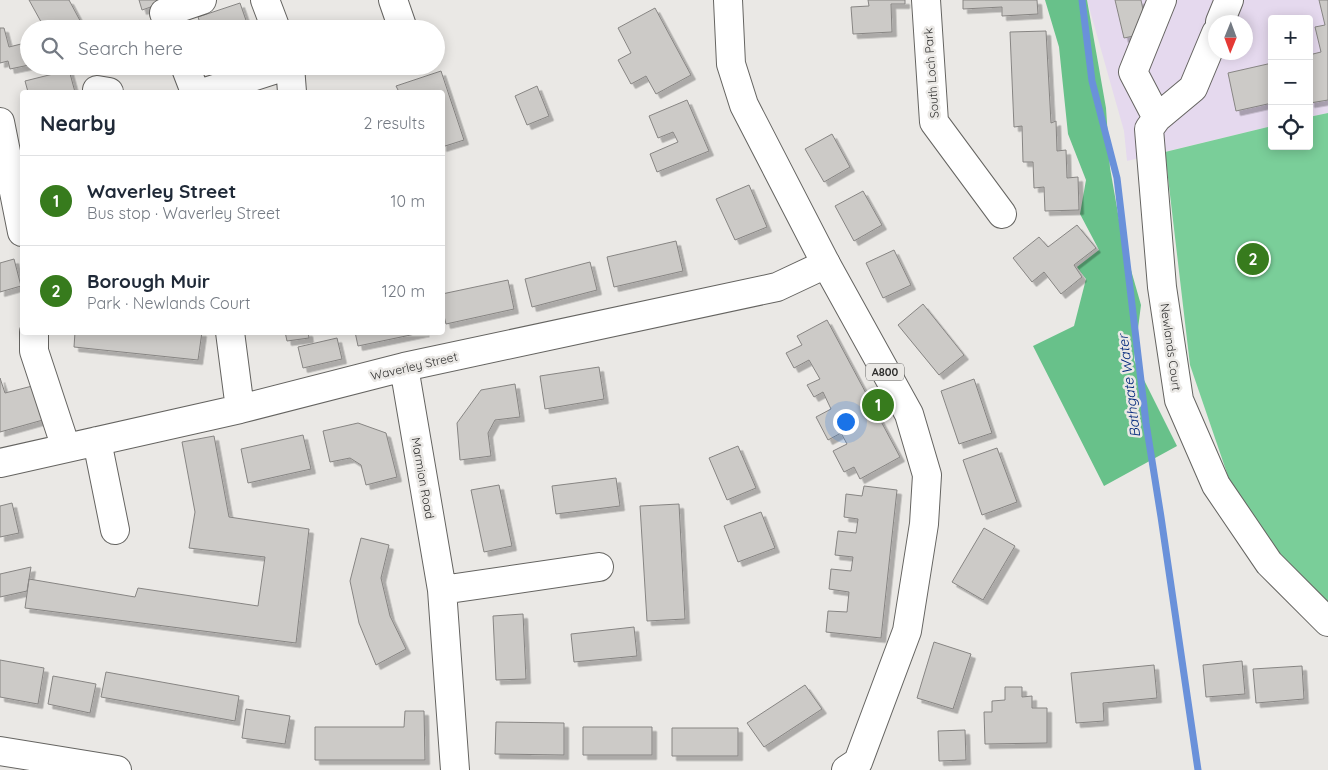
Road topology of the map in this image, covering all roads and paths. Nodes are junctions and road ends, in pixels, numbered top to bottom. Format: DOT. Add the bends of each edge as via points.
graph roads {
  1 [pos="202,0"];
  2 [pos="265,0"];
  3 [pos="392,0"];
  4 [pos="725,0"];
  5 [pos="926,0"];
  6 [pos="1162,0"];
  7 [pos="1229,0"];
  8 [pos="1223,15"];
  9 [pos="167,20"];
  10 [pos="273,20"];
  11 [pos="400,20"];
  12 [pos="1208,53"];
  13 [pos="188,75"];
  14 [pos="258,75"];
  15 [pos="291,75"];
  16 [pos="194,90"];
  17 [pos="211,90"];
  18 [pos="292,90"];
  19 [pos="1158,118"];
  20 [pos="0,122"];
  21 [pos="1002,214"];
  22 [pos="20,222"];
  23 [pos="826,264"];
  24 [pos="34,335"];
  25 [pos="230,335"];
  26 [pos="404,367"];
  27 [pos="240,409"];
  28 [pos="98,441"];
  29 [pos="66,448"];
  30 [pos="0,463"];
  31 [pos="115,530"];
  32 [pos="598,567"];
  33 [pos="442,590"];
  34 [pos="1328,622"];
  35 [pos="13,759"];
  36 [pos="859,767"];
  37 [pos="116,770"];
  38 [pos="455,770"];
  1 -- 9 [label="street" via="164,13"];
  2 -- 10 [label="street"];
  3 -- 11 [label="street"];
  4 -- 23 [label="street, A800" via="731,64 744,105"];
  5 -- 21 [label="street, South Loch Park" via="934,122"];
  6 -- 19 [label="street" via="1133,72"];
  7 -- 8 [label="street"];
  12 -- 19 [label="street, Newlands Court" via="1194,88"];
  13 -- 16 [label="street"];
  14 -- 17 [label="street"];
  15 -- 18 [label="street"];
  19 -- 34 [label="street, Newlands Court" via="1148,129 1162,287 1179,400 1216,485 1269,563"];
  20 -- 22 [label="street"];
  23 -- 26 [label="street, Waverley Street" via="777,287"];
  23 -- 36 [label="street, A800" via="908,414 927,474 924,524 907,631"];
  24 -- 29 [label="street" via="34,351"];
  25 -- 27 [label="street"];
  26 -- 27 [label="street, Waverley Street"];
  26 -- 33 [label="street, Marmion Road"];
  27 -- 28 [label="street, Waverley Street"];
  28 -- 29 [label="street, Waverley Street"];
  28 -- 31 [label="street"];
  29 -- 30 [label="street, Waverley Street"];
  32 -- 33 [label="street"];
  33 -- 38 [label="street, Marmion Road"];
  35 -- 37 [label="street"];
}
